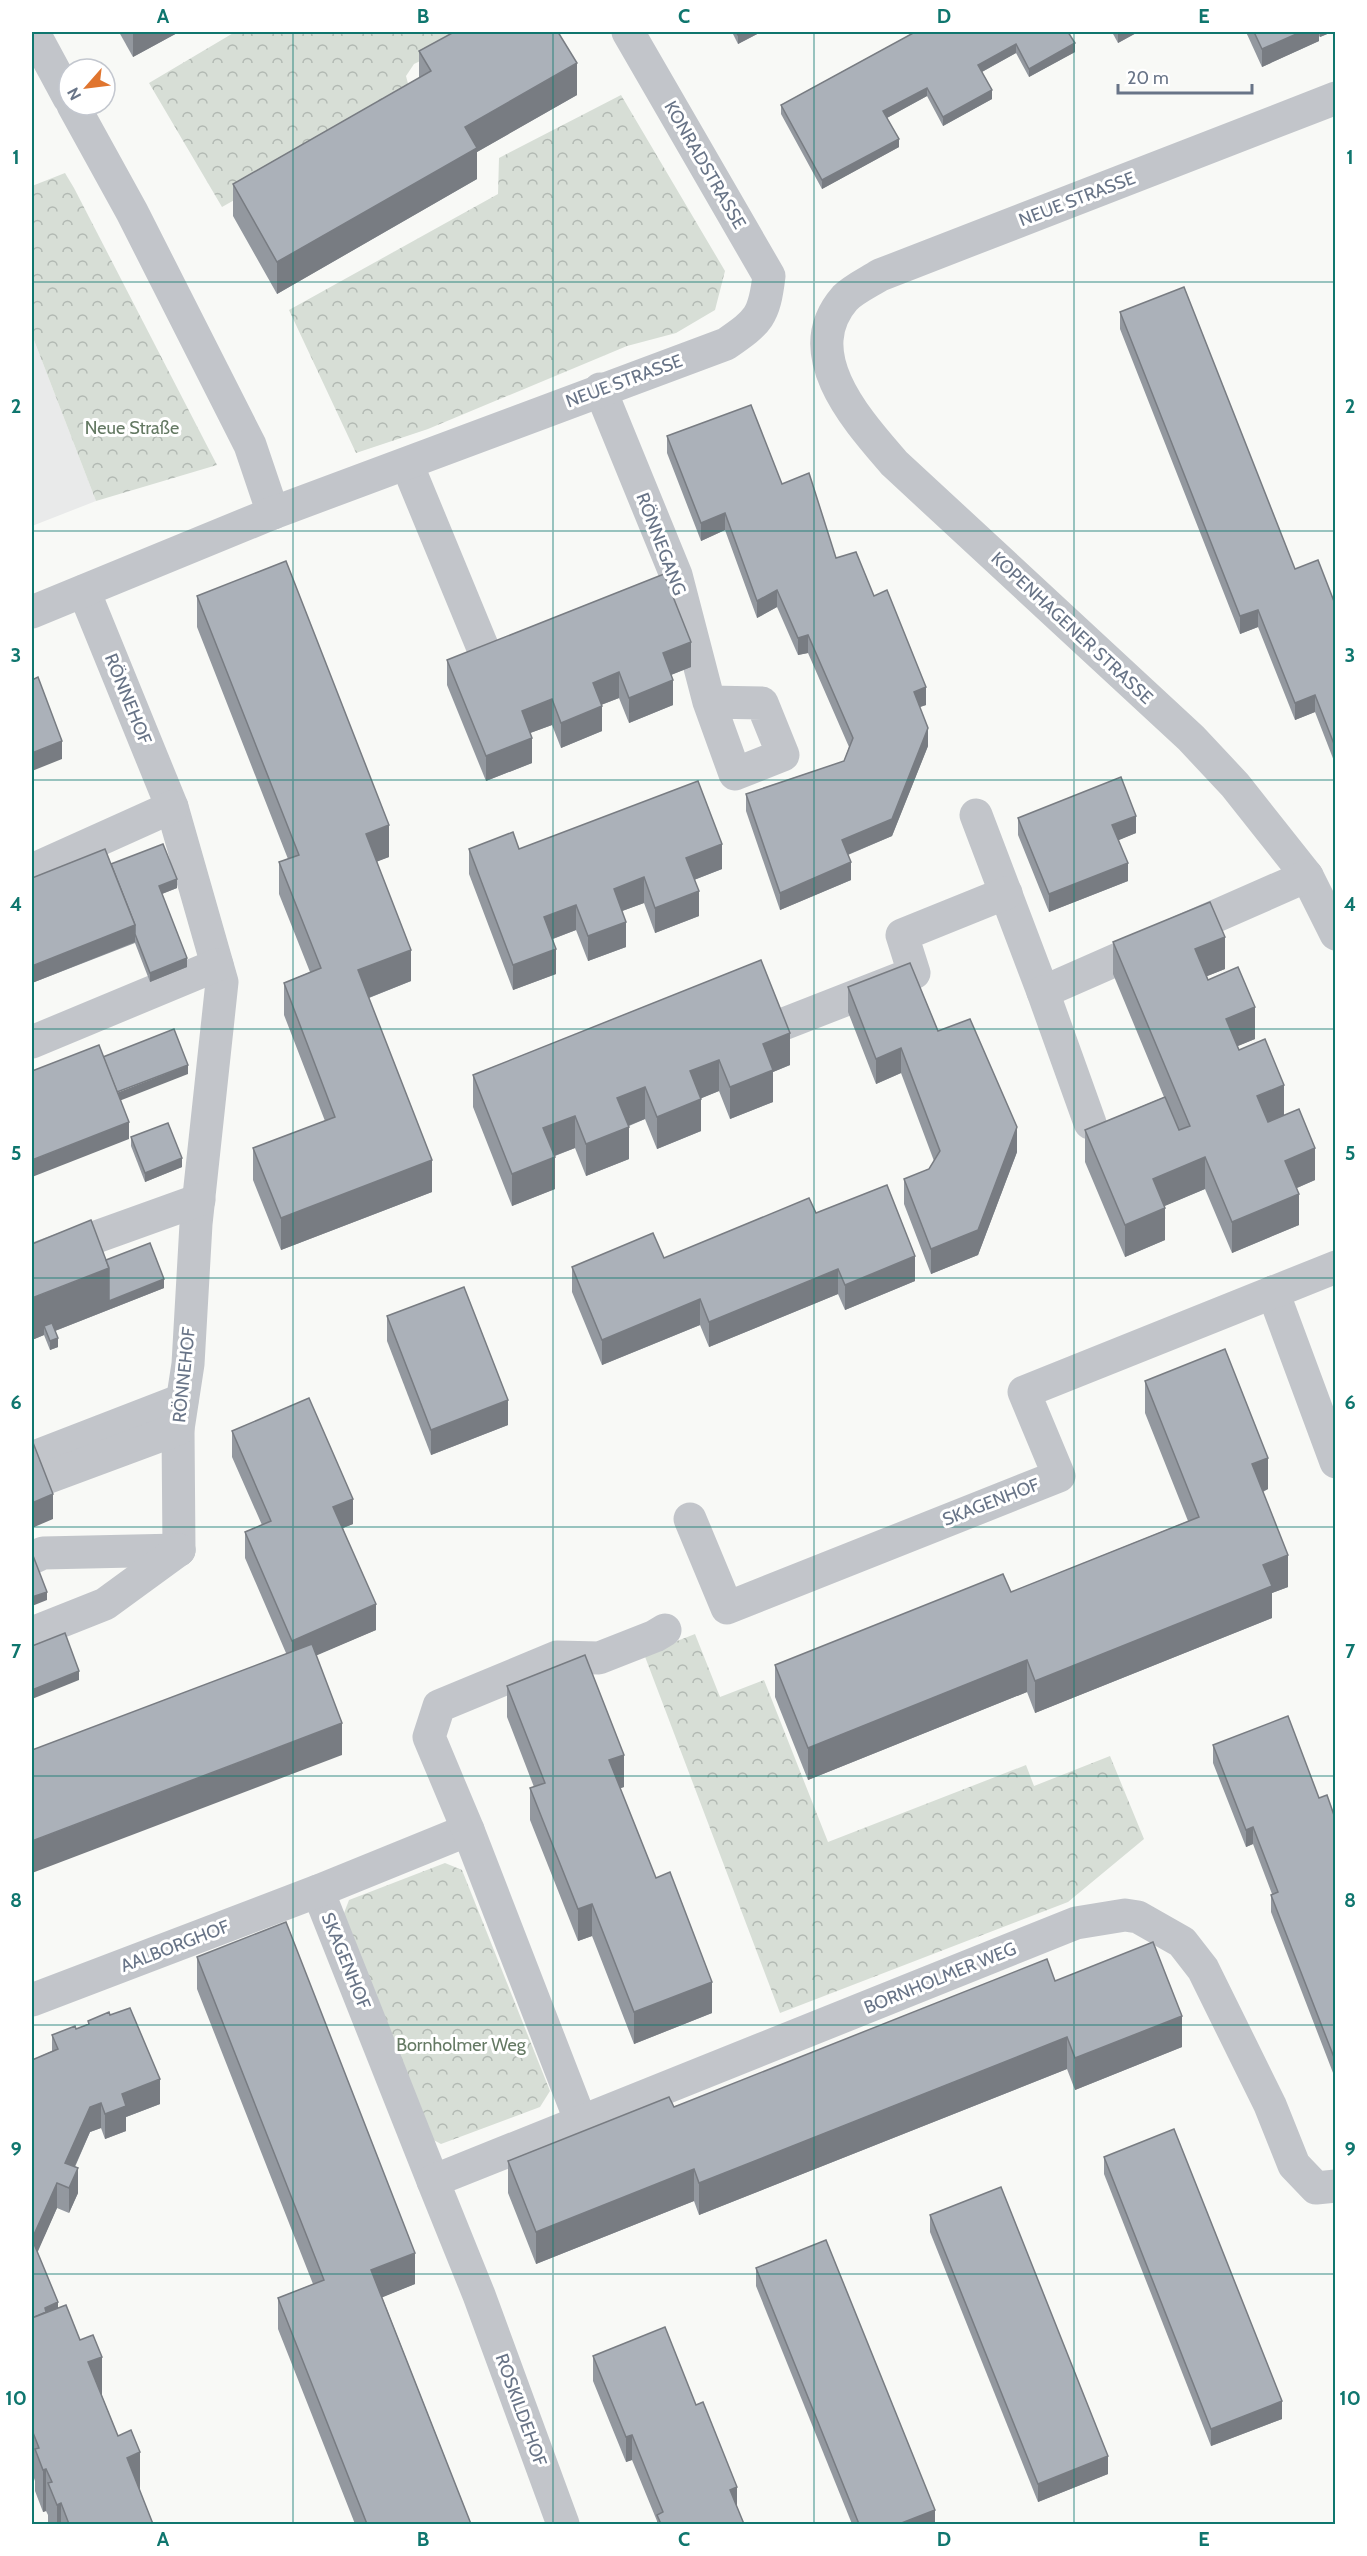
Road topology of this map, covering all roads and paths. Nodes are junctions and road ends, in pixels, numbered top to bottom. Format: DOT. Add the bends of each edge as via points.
graph roads {
  1 [pos="628,32"];
  2 [pos="34,35"];
  3 [pos="57,76"];
  4 [pos="1335,98"];
  5 [pos="80,117"];
  6 [pos="766,302"];
  7 [pos="832,320"];
  8 [pos="600,389"];
  9 [pos="407,464"];
  10 [pos="273,513"];
  11 [pos="84,591"];
  12 [pos="32,612"];
  13 [pos="485,653"];
  14 [pos="709,702"];
  15 [pos="172,807"];
  16 [pos="976,815"];
  17 [pos="32,870"];
  18 [pos="1308,876"];
  19 [pos="1006,893"];
  20 [pos="1335,934"];
  21 [pos="217,965"];
  22 [pos="1043,992"];
  23 [pos="781,1025"];
  24 [pos="32,1042"];
  25 [pos="1090,1124"];
  26 [pos="199,1200"];
  27 [pos="32,1260"];
  28 [pos="1335,1267"];
  29 [pos="1273,1292"];
  30 [pos="180,1414"];
  31 [pos="32,1458"];
  32 [pos="1335,1462"];
  33 [pos="32,1479"];
  34 [pos="690,1519"];
  35 [pos="179,1550"];
  36 [pos="32,1558"];
  37 [pos="665,1630"];
  38 [pos="32,1634"];
  39 [pos="468,1830"];
  40 [pos="318,1891"];
  41 [pos="32,2000"];
  42 [pos="581,2122"];
  43 [pos="433,2181"];
  44 [pos="1335,2186"];
  45 [pos="563,2524"];
  1 -- 6 [label="street, KONRADSTRASSE" via="769,276"];
  2 -- 3 [label="street"];
  4 -- 7 [label="street, NEUE STRASSE" via="880,275 846,297"];
  5 -- 10 [label="street" via="250,445"];
  6 -- 8 [label="street, NEUE STRASSE" via="754,325 726,344"];
  7 -- 18 [label="street, KOPENHAGENER STRASSE" via="826,354 837,387 862,426 894,462 1191,738 1235,785"];
  8 -- 9 [label="street, NEUE STRASSE"];
  8 -- 14 [label="street, RÖNNEGANG" via="676,575"];
  9 -- 10 [label="street, NEUE STRASSE"];
  9 -- 13 [label="street"];
  10 -- 11 [label="street, NEUE STRASSE"];
  11 -- 12 [label="street, NEUE STRASSE"];
  11 -- 15 [label="street, RÖNNEHOF"];
  15 -- 17 [label="street"];
  15 -- 21 [label="street, RÖNNEHOF"];
  16 -- 19 [label="street"];
  18 -- 20 [label="street, KOPENHAGENER STRASSE"];
  18 -- 22 [label="street"];
  19 -- 22 [label="street"];
  19 -- 23 [label="street" via="902,935 914,973"];
  21 -- 24 [label="street"];
  21 -- 26 [label="street, RÖNNEHOF" via="222,982"];
  22 -- 25 [label="street"];
  26 -- 27 [label="street"];
  26 -- 30 [label="street, RÖNNEHOF" via="188,1364"];
  28 -- 29 [label="street, SKAGENHOF"];
  29 -- 32 [label="street"];
  29 -- 34 [label="street, SKAGENHOF" via="1024,1392 1059,1476 727,1608"];
  30 -- 31 [label="street"];
  30 -- 33 [label="street" via="38,1481"];
  30 -- 35 [label="street, RÖNNEHOF"];
  35 -- 36 [label="street" via="44,1553"];
  35 -- 38 [label="street" via="105,1604"];
  37 -- 39 [label="street" via="599,1658 557,1657 439,1706 429,1737"];
  39 -- 40 [label="street, SKAGENHOF"];
  39 -- 42 [label="street"];
  40 -- 41 [label="street, AALBORGHOF"];
  40 -- 43 [label="street, SKAGENHOF"];
  42 -- 43 [label="street, BORNHOLMER WEG"];
  42 -- 44 [label="street, BORNHOLMER WEG" via="1076,1923 1125,1915 1138,1917 1182,1942 1203,1969 1270,2105 1294,2165 1316,2188"];
  43 -- 45 [label="street, ROSKILDEHOF"];
}
